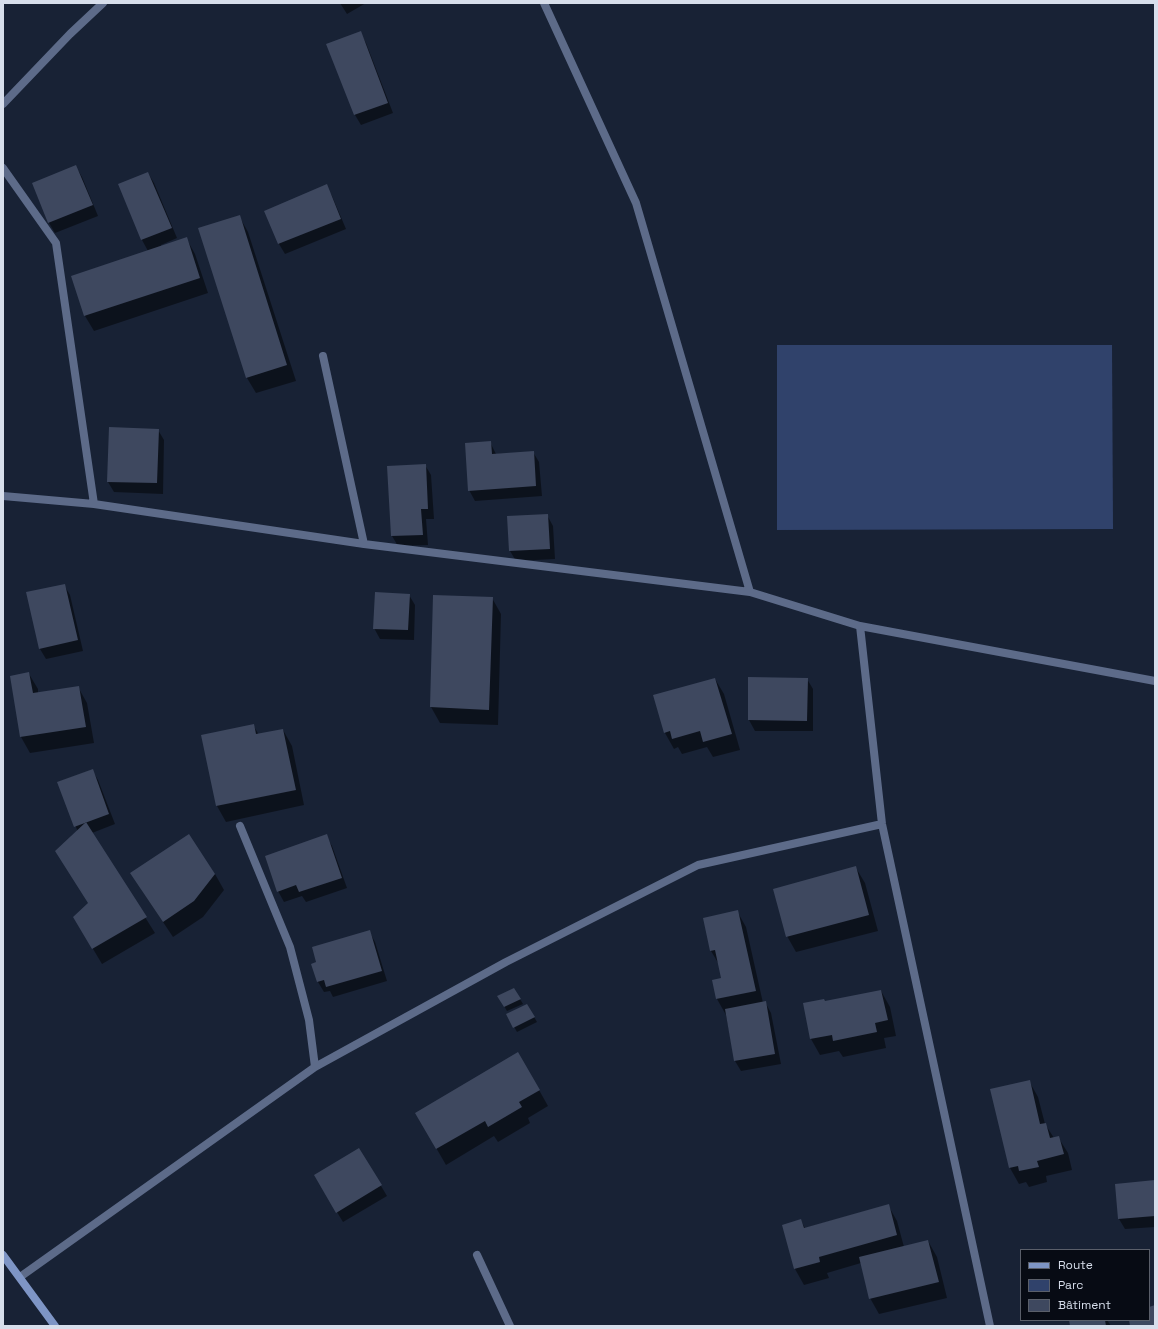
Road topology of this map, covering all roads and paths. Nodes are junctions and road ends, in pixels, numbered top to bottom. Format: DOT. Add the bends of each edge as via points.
graph roads {
  1 [pos="103,3"];
  2 [pos="544,3"];
  3 [pos="3,104"];
  4 [pos="3,168"];
  5 [pos="323,356"];
  6 [pos="3,496"];
  7 [pos="94,504"];
  8 [pos="364,544"];
  9 [pos="750,592"];
  10 [pos="860,626"];
  11 [pos="1155,681"];
  12 [pos="882,824"];
  13 [pos="240,826"];
  14 [pos="315,1067"];
  15 [pos="3,1255"];
  16 [pos="477,1255"];
  17 [pos="20,1277"];
  18 [pos="55,1326"];
  19 [pos="510,1326"];
  20 [pos="990,1326"];
  1 -- 3 [label="street"];
  2 -- 9 [label="street" via="636,203"];
  4 -- 7 [label="street" via="56,243"];
  5 -- 8 [label="street"];
  6 -- 7 [label="street"];
  7 -- 8 [label="street"];
  8 -- 9 [label="street"];
  9 -- 10 [label="street"];
  10 -- 11 [label="street"];
  10 -- 12 [label="street"];
  12 -- 14 [label="street" via="698,865 506,962"];
  12 -- 20 [label="street"];
  13 -- 14 [label="street" via="290,946 309,1020"];
  14 -- 17 [label="street"];
  15 -- 17 [label="main road"];
  16 -- 19 [label="street"];
  17 -- 18 [label="main road"];
}
